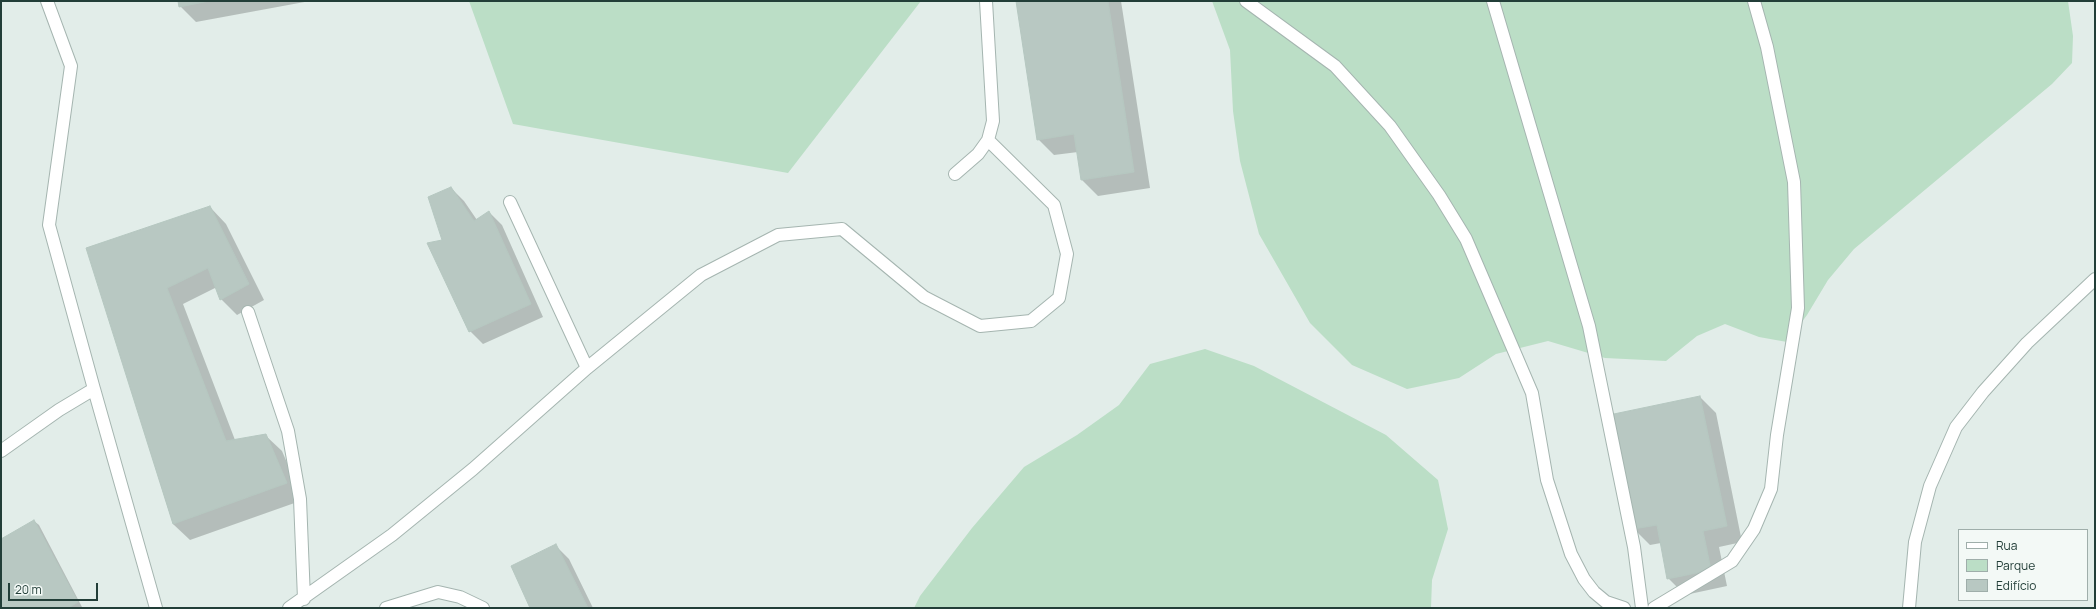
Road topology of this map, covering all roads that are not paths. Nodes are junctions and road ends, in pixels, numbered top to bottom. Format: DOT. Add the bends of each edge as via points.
graph roads {
  1 [pos="46,1"];
  2 [pos="986,1"];
  3 [pos="1246,1"];
  4 [pos="1493,1"];
  5 [pos="1754,1"];
  6 [pos="988,140"];
  7 [pos="956,174"];
  8 [pos="510,202"];
  9 [pos="2095,279"];
  10 [pos="248,312"];
  11 [pos="587,368"];
  12 [pos="94,389"];
  13 [pos="1,451"];
  14 [pos="304,598"];
  15 [pos="156,608"];
  16 [pos="288,608"];
  17 [pos="386,608"];
  18 [pos="483,608"];
  19 [pos="1624,608"];
  20 [pos="1642,608"];
  21 [pos="1654,608"];
  22 [pos="1909,608"];
  1 -- 12 [label="street" via="70,66 49,224"];
  2 -- 6 [label="street" via="993,121"];
  3 -- 19 [label="street" via="1335,66 1390,126 1466,239 1532,393 1547,480 1571,554 1594,592 1606,602"];
  4 -- 20 [label="street" via="1588,326 1634,547"];
  5 -- 21 [label="street" via="1767,47 1794,190 1798,308 1777,435 1771,489 1754,529 1732,561"];
  6 -- 7 [label="street" via="978,154"];
  6 -- 11 [label="street" via="1054,205 1067,254 1059,298 1031,321 980,326 924,298 842,229 778,235 701,275"];
  8 -- 11 [label="street"];
  9 -- 22 [label="street" via="2028,343 1983,392 1956,427 1930,486 1915,542"];
  10 -- 14 [label="street" via="288,432 300,499"];
  11 -- 14 [label="street" via="460,480 392,534"];
  12 -- 13 [label="street"];
  12 -- 15 [label="street"];
  14 -- 16 [label="street"];
  17 -- 18 [label="street" via="438,592 460,597"];
}
